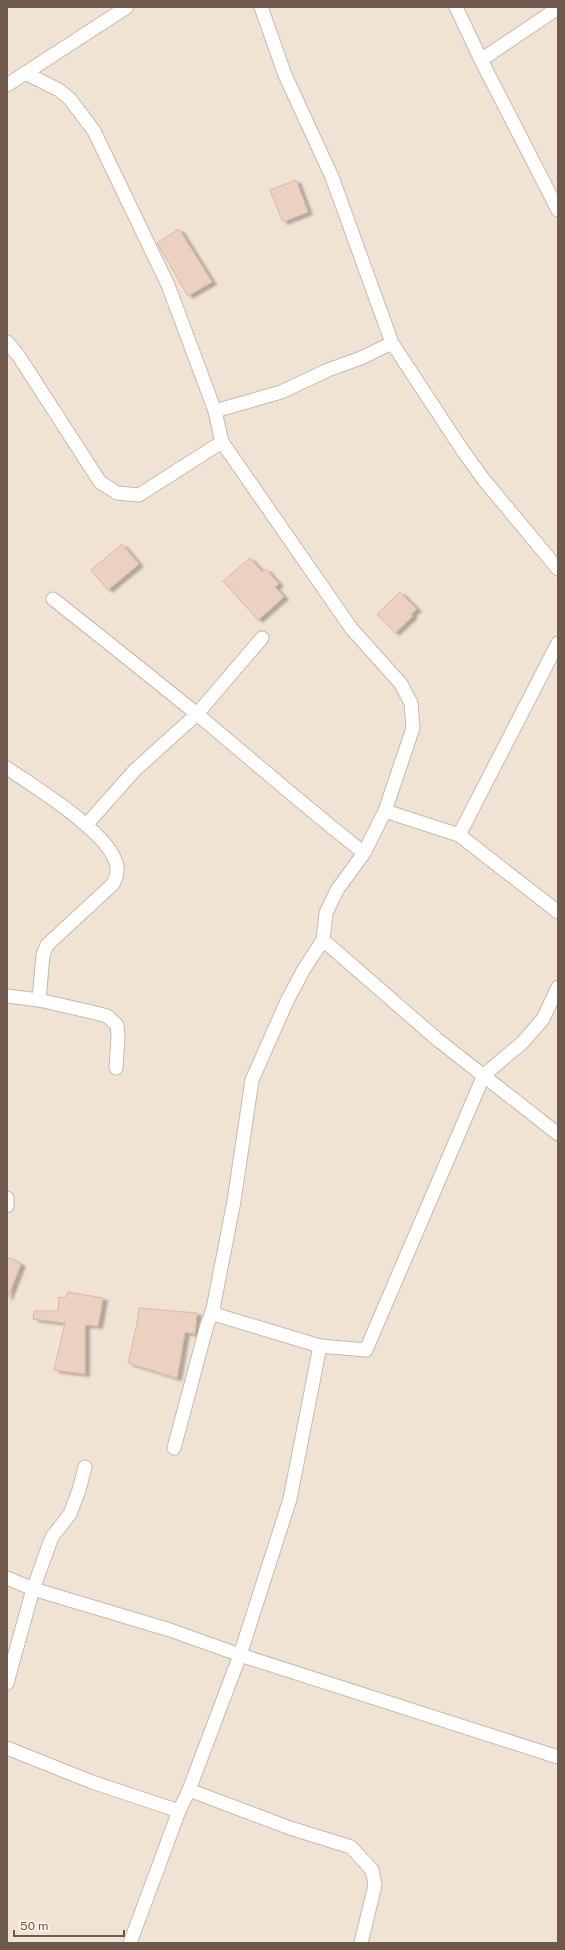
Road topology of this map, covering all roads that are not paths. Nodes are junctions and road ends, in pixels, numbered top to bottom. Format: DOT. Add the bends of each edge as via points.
graph roads {
  1 [pos="127,7"];
  2 [pos="261,7"];
  3 [pos="456,7"];
  4 [pos="558,8"];
  5 [pos="481,60"];
  6 [pos="25,73"];
  7 [pos="7,85"];
  8 [pos="558,210"];
  9 [pos="7,342"];
  10 [pos="392,343"];
  11 [pos="215,411"];
  12 [pos="222,442"];
  13 [pos="557,566"];
  14 [pos="53,599"];
  15 [pos="262,638"];
  16 [pos="558,643"];
  17 [pos="197,714"];
  18 [pos="7,768"];
  19 [pos="385,811"];
  20 [pos="87,824"];
  21 [pos="459,835"];
  22 [pos="364,853"];
  23 [pos="558,912"];
  24 [pos="323,940"];
  25 [pos="558,987"];
  26 [pos="7,996"];
  27 [pos="39,1000"];
  28 [pos="116,1068"];
  29 [pos="484,1075"];
  30 [pos="558,1134"];
  31 [pos="7,1198"];
  32 [pos="7,1206"];
  33 [pos="213,1309"];
  34 [pos="320,1346"];
  35 [pos="174,1448"];
  36 [pos="85,1467"];
  37 [pos="7,1578"];
  38 [pos="33,1589"];
  39 [pos="240,1655"];
  40 [pos="7,1683"];
  41 [pos="7,1748"];
  42 [pos="558,1758"];
  43 [pos="189,1790"];
  44 [pos="179,1811"];
  45 [pos="130,1943"];
  46 [pos="361,1943"];
  1 -- 6 [label="street"];
  2 -- 10 [label="street" via="285,75 332,177"];
  3 -- 5 [label="street"];
  4 -- 5 [label="street"];
  5 -- 8 [label="street"];
  6 -- 7 [label="street"];
  6 -- 11 [label="street" via="59,90 70,99 94,131 168,285"];
  9 -- 12 [label="street" via="100,482 117,494 139,495"];
  10 -- 11 [label="street" via="281,392"];
  10 -- 13 [label="street" via="484,480"];
  11 -- 12 [label="street"];
  12 -- 19 [label="street" via="351,628 402,684 411,703 413,728"];
  14 -- 17 [label="street"];
  15 -- 17 [label="street"];
  16 -- 21 [label="street"];
  17 -- 20 [label="street" via="135,770"];
  17 -- 22 [label="street"];
  18 -- 20 [label="street"];
  19 -- 21 [label="street"];
  19 -- 22 [label="street"];
  20 -- 27 [label="street" via="114,858 117,876 113,884 47,945 43,955"];
  21 -- 23 [label="street"];
  22 -- 24 [label="street" via="337,890 326,913"];
  24 -- 29 [label="street" via="438,1040"];
  24 -- 33 [label="street" via="304,968 287,1001 252,1080 234,1201"];
  25 -- 29 [label="street" via="542,1019 522,1043"];
  26 -- 27 [label="street"];
  27 -- 28 [label="street" via="107,1016 117,1025"];
  29 -- 30 [label="street"];
  29 -- 34 [label="street" via="366,1350"];
  31 -- 32 [label="street"];
  33 -- 34 [label="street" via="217,1315"];
  33 -- 35 [label="street"];
  34 -- 39 [label="street" via="290,1498"];
  36 -- 38 [label="street" via="70,1514 52,1537"];
  37 -- 38 [label="street"];
  38 -- 39 [label="street" via="170,1630"];
  38 -- 40 [label="street"];
  39 -- 42 [label="street"];
  39 -- 43 [label="street"];
  41 -- 44 [label="street" via="92,1782"];
  43 -- 44 [label="street"];
  43 -- 46 [label="street" via="290,1828 351,1847 372,1870 375,1885"];
  44 -- 45 [label="street"];
}
